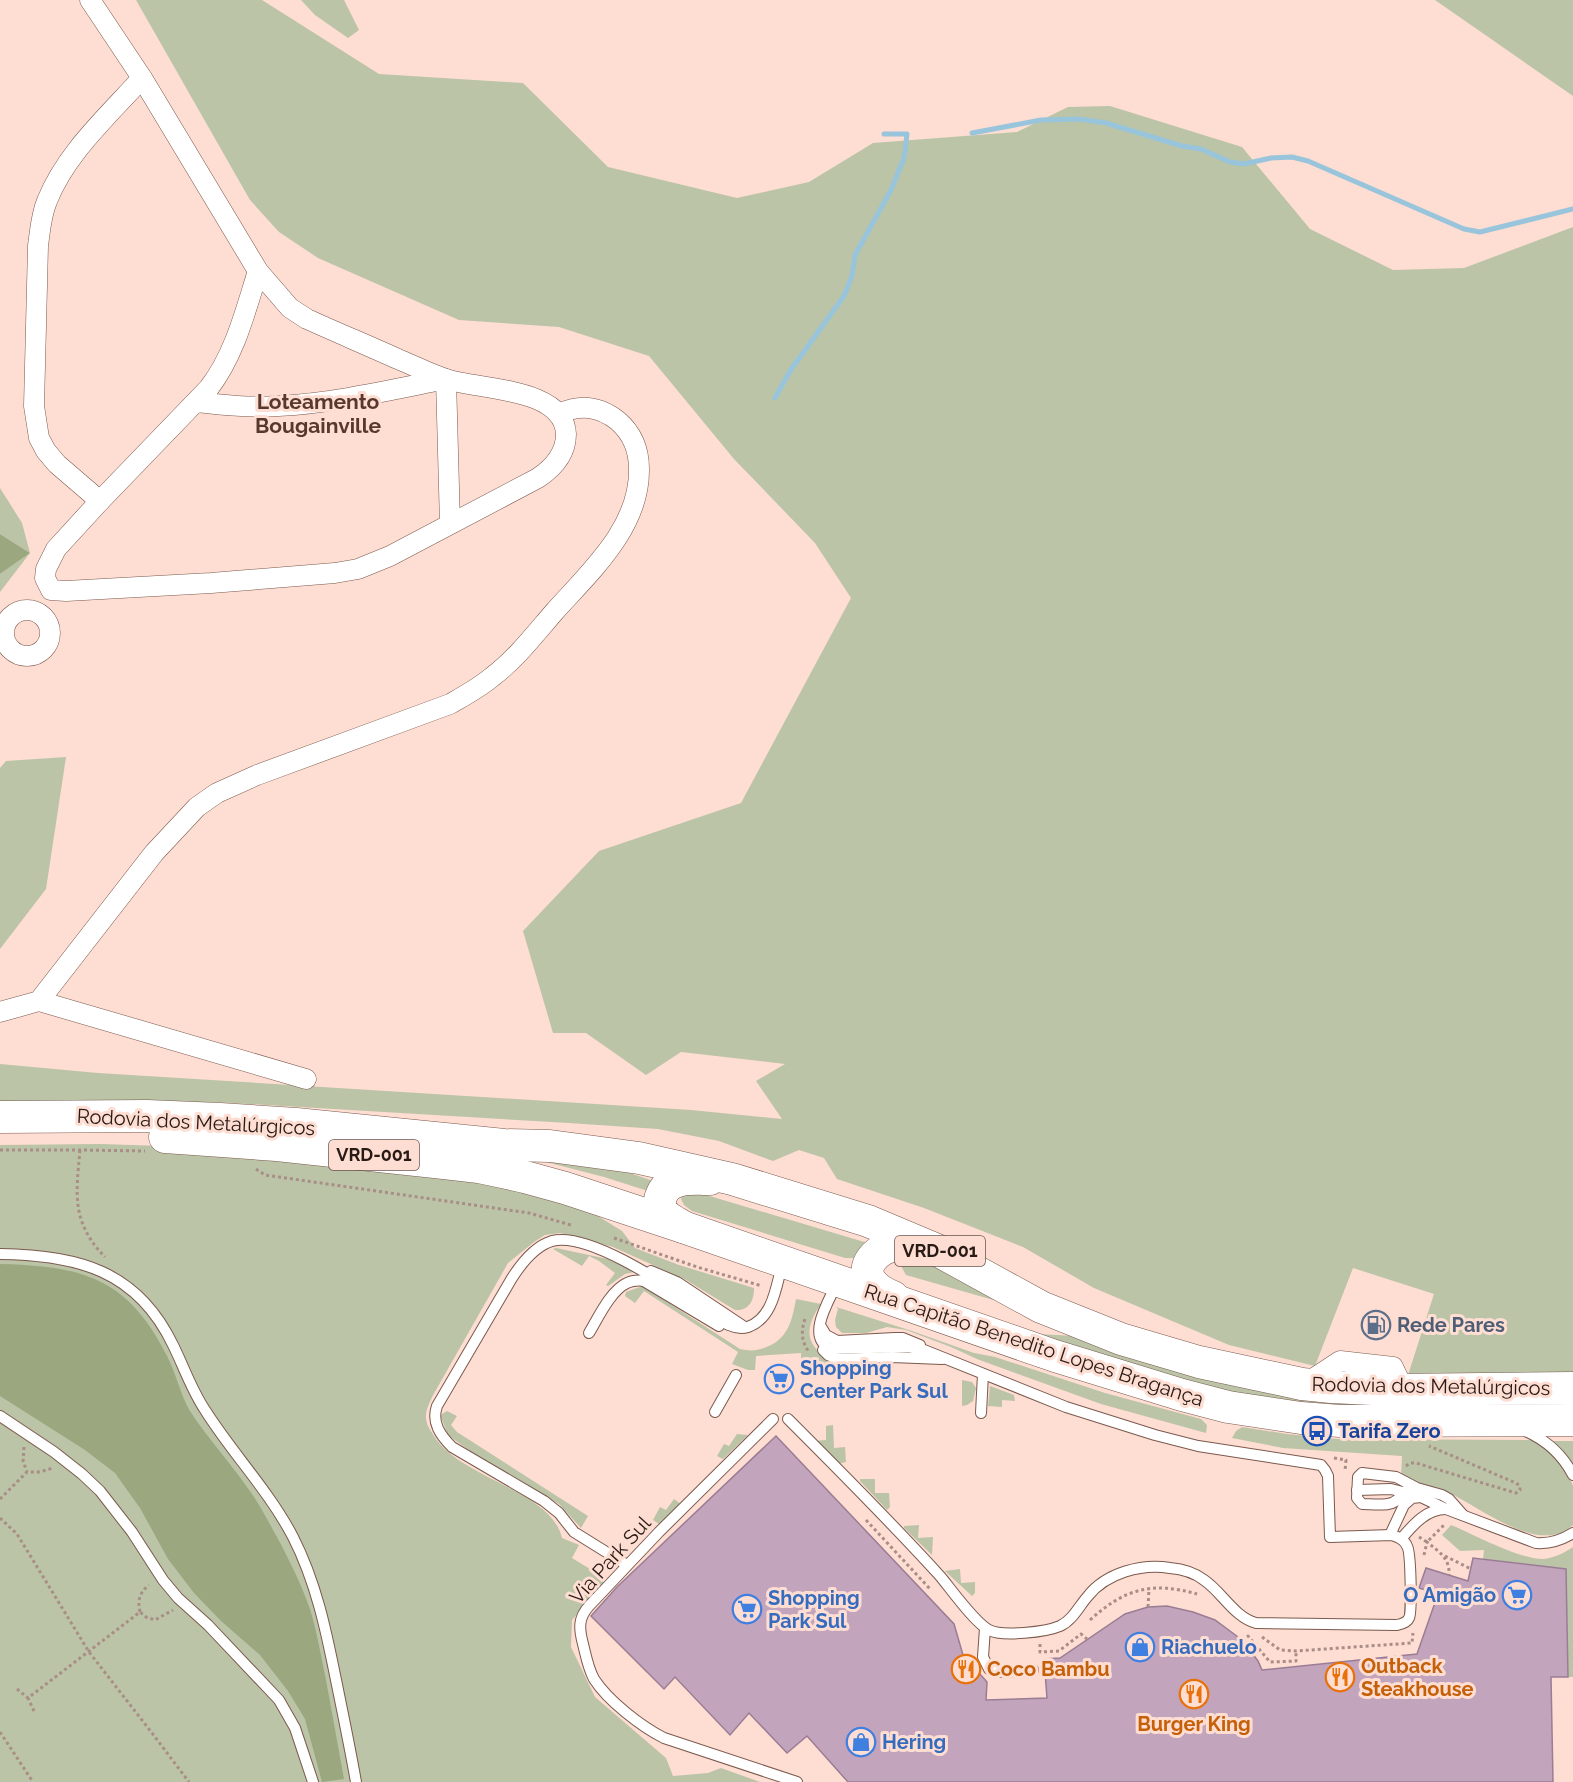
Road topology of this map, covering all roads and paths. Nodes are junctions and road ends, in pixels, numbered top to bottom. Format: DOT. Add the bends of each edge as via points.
graph roads {
  1 [pos="90,0"];
  2 [pos="142,78"];
  3 [pos="258,271"];
  4 [pos="446,380"];
  5 [pos="196,402"];
  6 [pos="559,414"];
  7 [pos="100,501"];
  8 [pos="450,524"];
  9 [pos="51,590"];
  10 [pos="39,613"];
  11 [pos="39,1001"];
  12 [pos="0,1012"];
  13 [pos="306,1079"];
  14 [pos="0,1117"];
  15 [pos="0,1138"];
  16 [pos="0,1150"];
  17 [pos="732,1179"];
  18 [pos="683,1227"];
  19 [pos="937,1250"];
  20 [pos="0,1254"];
  21 [pos="783,1262"];
  22 [pos="628,1263"];
  23 [pos="117,1279"];
  24 [pos="642,1280"];
  25 [pos="838,1280"];
  26 [pos="668,1287"];
  27 [pos="900,1301"];
  28 [pos="743,1328"];
  29 [pos="819,1329"];
  30 [pos="589,1333"];
  31 [pos="946,1358"];
  32 [pos="983,1374"];
  33 [pos="736,1375"];
  34 [pos="1573,1388"];
  35 [pos="715,1412"];
  36 [pos="981,1413"];
  37 [pos="0,1416"];
  38 [pos="773,1419"];
  39 [pos="788,1419"];
  40 [pos="1488,1420"];
  41 [pos="1573,1420"];
  42 [pos="32,1437"];
  43 [pos="63,1458"];
  44 [pos="27,1472"];
  45 [pos="1573,1475"];
  46 [pos="1417,1488"];
  47 [pos="0,1499"];
  48 [pos="1446,1509"];
  49 [pos="1464,1515"];
  50 [pos="0,1518"];
  51 [pos="1573,1533"];
  52 [pos="1390,1535"];
  53 [pos="1401,1539"];
  54 [pos="1427,1542"];
  55 [pos="1443,1555"];
  56 [pos="627,1565"];
  57 [pos="1471,1569"];
  58 [pos="1449,1575"];
  59 [pos="160,1576"];
  60 [pos="1149,1589"];
  61 [pos="183,1603"];
  62 [pos="1148,1606"];
  63 [pos="140,1612"];
  64 [pos="985,1628"];
  65 [pos="1087,1639"];
  66 [pos="1242,1640"];
  67 [pos="1040,1642"];
  68 [pos="1296,1651"];
  69 [pos="89,1652"];
  70 [pos="1033,1670"];
  71 [pos="17,1689"];
  72 [pos="28,1698"];
  73 [pos="34,1711"];
  74 [pos="0,1732"];
  75 [pos="33,1782"];
  76 [pos="189,1782"];
  77 [pos="313,1782"];
  78 [pos="356,1782"];
  79 [pos="797,1782"];
  1 -- 2 [label="street"];
  2 -- 3 [label="street"];
  2 -- 7 [label="street" via="85,140 56,181 46,203 38,246 34,406 39,438 57,464"];
  3 -- 4 [label="street" via="290,308 307,320"];
  3 -- 5 [label="street" via="227,361"];
  4 -- 5 [label="street" via="278,406"];
  4 -- 6 [label="street" via="530,396"];
  4 -- 8 [label="street"];
  5 -- 7 [label="street"];
  6 -- 8 [label="street" via="566,439 549,470"];
  6 -- 11 [label="street" via="579,407 590,408 626,428 639,458 636,498 610,548 516,656 484,683 450,704 257,775 197,807 154,853"];
  7 -- 9 [label="street" via="56,549 46,569 45,578"];
  8 -- 9 [label="street" via="374,563 335,573"];
  9 -- 10 [label="street"];
  11 -- 12 [label="street"];
  11 -- 13 [label="street"];
  14 -- 17 [label="main road, Rodovia dos Metalúrgicos / VRD-001" via="147,1116 296,1124 581,1149"];
  15 -- 18 [label="main road, Rodovia dos Metalúrgicos / VRD-001" via="164,1137 479,1167 565,1188"];
  16 -- 23 [label="path" via="80,1150 77,1205 92,1241 119,1269"];
  17 -- 18 [label="main road" via="685,1179 666,1188 661,1209"];
  17 -- 19 [label="main road, Rodovia dos Metalúrgicos / VRD-001" via="868,1221"];
  18 -- 21 [label="main road, Rua Capitão Benedito Lopes Bragança / VRD-001"];
  19 -- 27 [label="main road" via="900,1245 880,1250 874,1256 868,1270 871,1283"];
  19 -- 34 [label="main road, Rodovia dos Metalúrgicos / VRD-001" via="1041,1307 1121,1339 1199,1362 1331,1387"];
  20 -- 23 [label="lane" via="70,1260"];
  21 -- 25 [label="main road, Rua Capitão Benedito Lopes Bragança / VRD-001"];
  21 -- 28 [label="lane" via="769,1308 760,1320"];
  22 -- 26 [label="lane"];
  22 -- 28 [label="lane" via="677,1282"];
  22 -- 56 [label="lane" via="570,1241 556,1240 543,1245 509,1282 441,1398 434,1418 452,1447 544,1501 574,1532"];
  23 -- 78 [label="lane" via="158,1318 202,1406 293,1536 324,1618"];
  24 -- 26 [label="lane"];
  24 -- 28 [label="lane" via="718,1326"];
  24 -- 30 [label="lane" via="619,1288"];
  25 -- 27 [label="main road, Rua Capitão Benedito Lopes Bragança / VRD-001"];
  25 -- 29 [label="lane"];
  26 -- 28 [label="lane" via="727,1324"];
  27 -- 40 [label="main road, Rua Capitão Benedito Lopes Bragança / VRD-001" via="1055,1356 1228,1407 1340,1421"];
  29 -- 31 [label="lane" via="837,1341 903,1338"];
  29 -- 31 [label="lane" via="823,1351 838,1359"];
  31 -- 32 [label="lane"];
  32 -- 36 [label="lane"];
  32 -- 52 [label="lane" via="1066,1407 1155,1435 1321,1466 1328,1476 1330,1537"];
  33 -- 35 [label="lane"];
  37 -- 42 [label="lane"];
  38 -- 56 [label="lane, Via Park Sul"];
  39 -- 64 [label="lane"];
  40 -- 41 [label="main road, Rua Capitão Benedito Lopes Bragança / VRD-001"];
  40 -- 45 [label="lane" via="1519,1428 1546,1442"];
  42 -- 43 [label="lane"];
  42 -- 44 [label="path" via="22,1455"];
  43 -- 44 [label="path" via="47,1471"];
  43 -- 59 [label="lane" via="114,1507"];
  44 -- 47 [label="path"];
  46 -- 46 [label="lane" via="1403,1492 1391,1503 1358,1501 1358,1477 1364,1473 1396,1477"];
  46 -- 49 [label="lane" via="1446,1496"];
  48 -- 49 [label="lane"];
  48 -- 52 [label="lane" via="1426,1498 1412,1498 1399,1512"];
  48 -- 53 [label="lane" via="1428,1514"];
  49 -- 51 [label="lane" via="1536,1543 1550,1543"];
  50 -- 69 [label="path" via="17,1533"];
  52 -- 53 [label="lane"];
  53 -- 64 [label="lane" via="1409,1550 1410,1612 1409,1619 1401,1624 1256,1623 1242,1616 1204,1579 1178,1569 1157,1567 1106,1579 1058,1627 1006,1633"];
  54 -- 55 [label="path"];
  55 -- 57 [label="path"];
  55 -- 58 [label="path"];
  56 -- 79 [label="lane, Via Park Sul" via="585,1610 579,1623 588,1665 599,1686 641,1724 664,1738"];
  59 -- 61 [label="lane"];
  59 -- 63 [label="path" via="140,1594"];
  60 -- 62 [label="path"];
  61 -- 63 [label="path" via="155,1620"];
  61 -- 77 [label="lane" via="279,1700 295,1728"];
  63 -- 69 [label="path"];
  64 -- 70 [label="lane" via="983,1657 988,1669"];
  65 -- 67 [label="path" via="1081,1634 1059,1651 1040,1652"];
  66 -- 68 [label="path" via="1248,1636 1270,1662 1296,1661"];
  69 -- 72 [label="path"];
  69 -- 76 [label="path"];
  71 -- 72 [label="path"];
  72 -- 73 [label="path"];
  74 -- 75 [label="path"];
}
